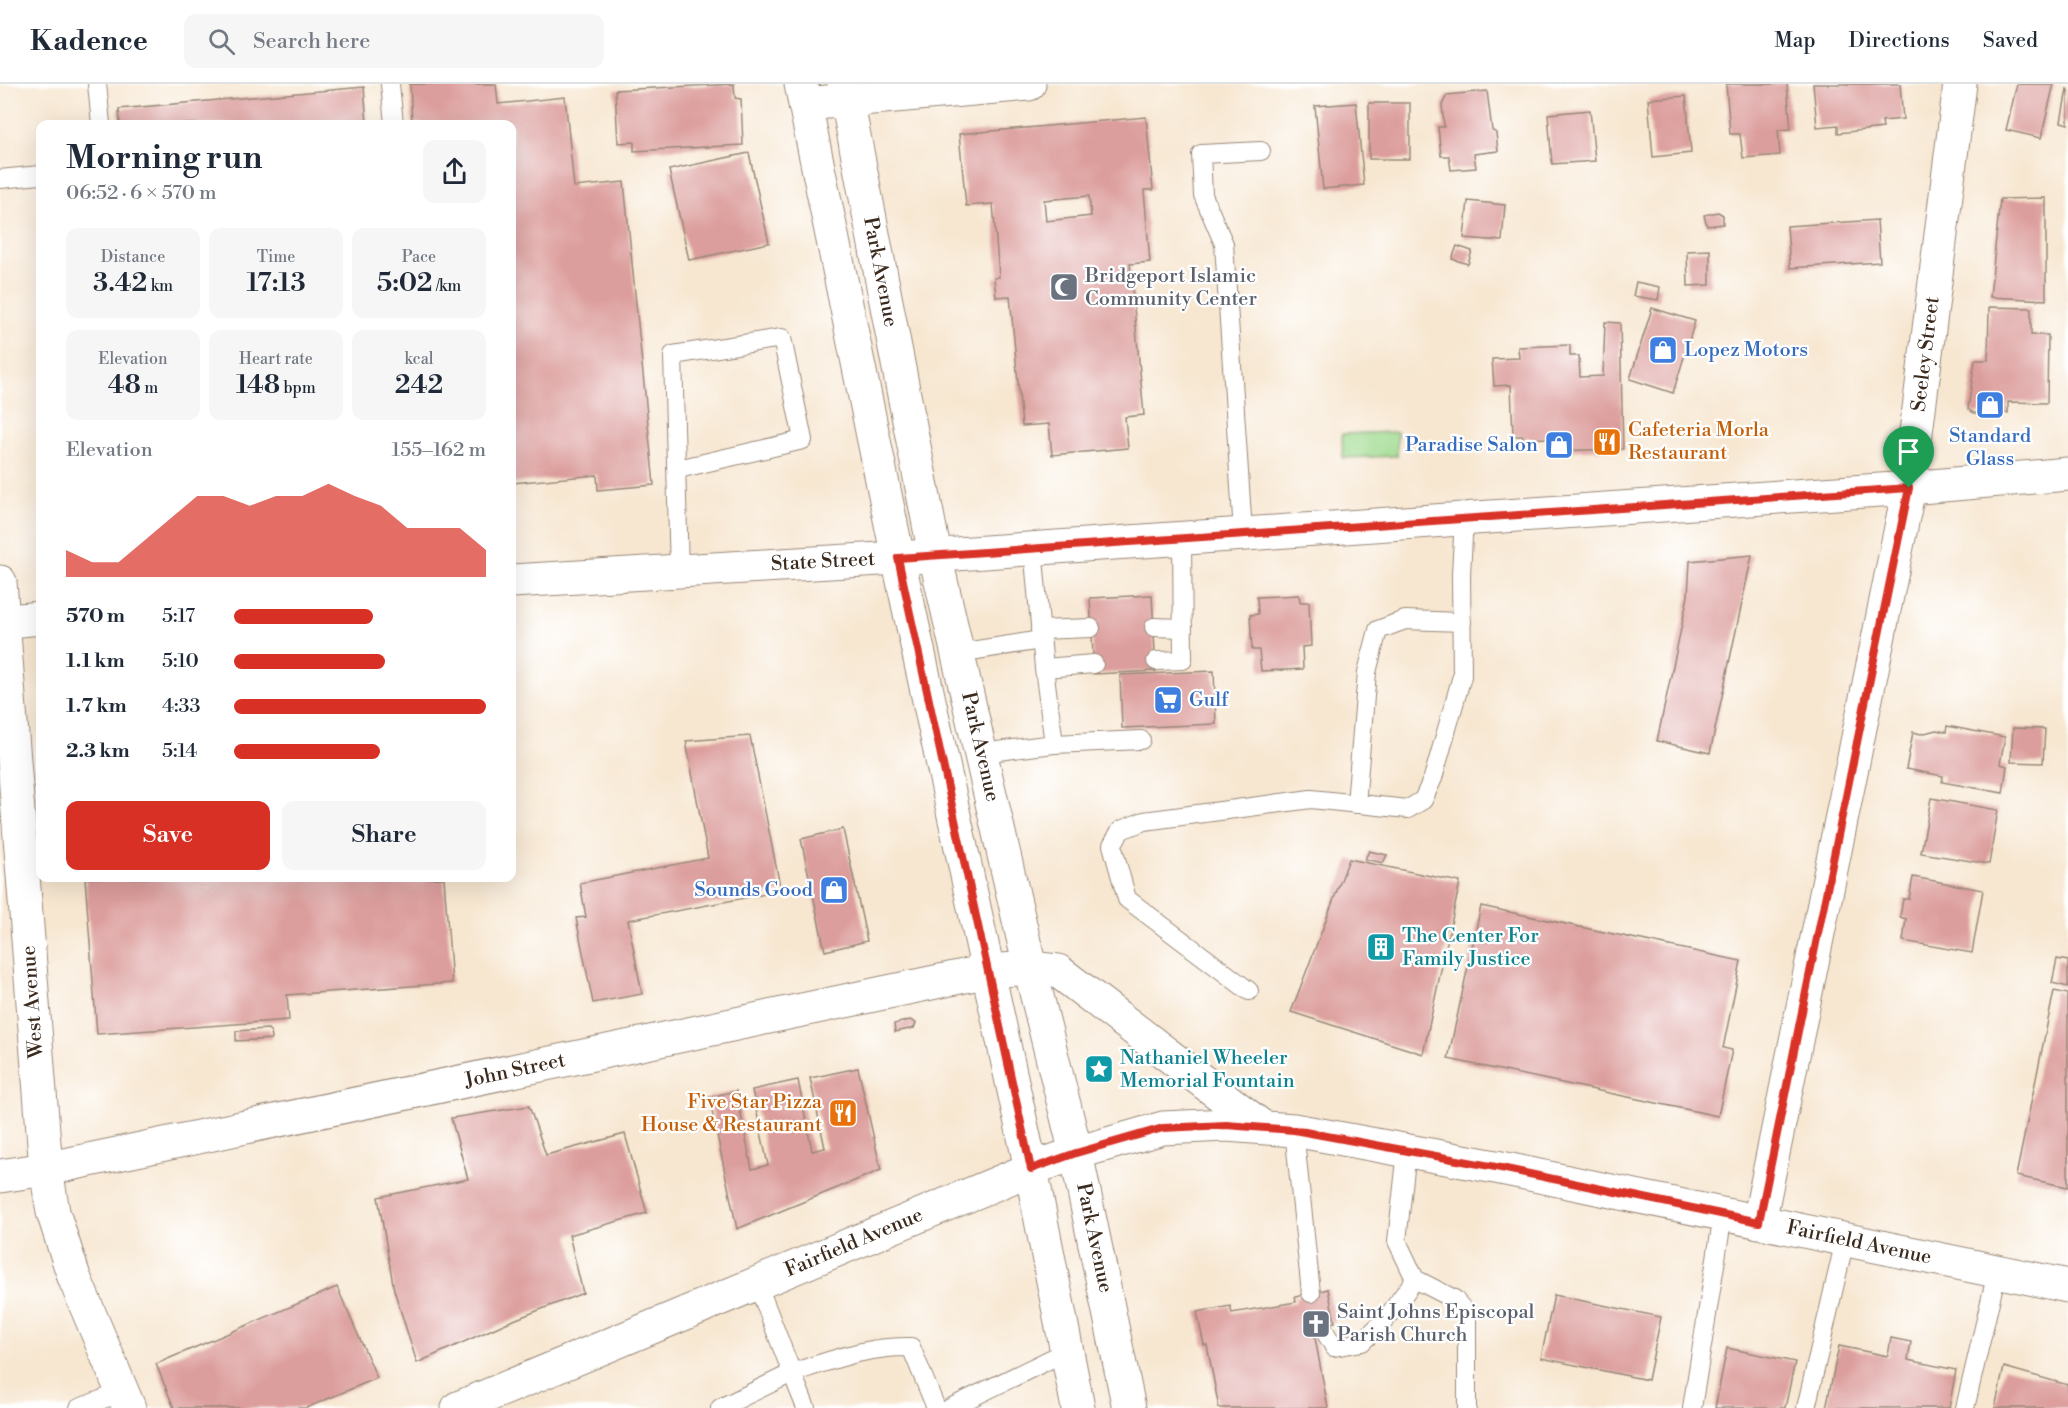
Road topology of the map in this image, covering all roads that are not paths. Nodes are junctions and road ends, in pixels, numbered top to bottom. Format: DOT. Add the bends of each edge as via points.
graph roads {
  1 [pos="98,84"];
  2 [pos="390,84"];
  3 [pos="1029,84"];
  4 [pos="1960,84"];
  5 [pos="845,92"];
  6 [pos="803,94"];
  7 [pos="101,120"];
  8 [pos="394,120"];
  9 [pos="1261,151"];
  10 [pos="36,175"];
  11 [pos="0,178"];
  12 [pos="678,470"];
  13 [pos="2068,474"];
  14 [pos="1909,488"];
  15 [pos="1464,518"];
  16 [pos="1243,533"];
  17 [pos="1182,537"];
  18 [pos="1033,548"];
  19 [pos="935,555"];
  20 [pos="898,558"];
  21 [pos="679,571"];
  22 [pos="516,581"];
  23 [pos="0,582"];
  24 [pos="36,618"];
  25 [pos="2,621"];
  26 [pos="1462,622"];
  27 [pos="1154,627"];
  28 [pos="1091,628"];
  29 [pos="1183,628"];
  30 [pos="1041,635"];
  31 [pos="958,653"];
  32 [pos="1156,661"];
  33 [pos="1094,664"];
  34 [pos="1044,668"];
  35 [pos="1141,740"];
  36 [pos="1054,744"];
  37 [pos="981,753"];
  38 [pos="1356,804"];
  39 [pos="1030,968"];
  40 [pos="988,971"];
  41 [pos="1249,992"];
  42 [pos="1262,1126"];
  43 [pos="1294,1130"];
  44 [pos="1407,1151"];
  45 [pos="1076,1153"];
  46 [pos="45,1169"];
  47 [pos="1031,1169"];
  48 [pos="0,1176"];
  49 [pos="1723,1215"];
  50 [pos="1759,1222"];
  51 [pos="1845,1240"];
  52 [pos="1998,1272"];
  53 [pos="1415,1279"];
  54 [pos="757,1283"];
  55 [pos="2068,1286"];
  56 [pos="1311,1293"];
  57 [pos="1321,1325"];
  58 [pos="1067,1351"];
  59 [pos="792,1373"];
  60 [pos="125,1400"];
  61 [pos="470,1406"];
  62 [pos="79,1408"];
  63 [pos="720,1408"];
  64 [pos="806,1408"];
  65 [pos="936,1408"];
  66 [pos="950,1408"];
  67 [pos="1078,1408"];
  68 [pos="1129,1408"];
  69 [pos="1467,1408"];
  70 [pos="1692,1408"];
  71 [pos="1806,1408"];
  72 [pos="1965,1408"];
  1 -- 7 [label="lane"];
  2 -- 8 [label="lane"];
  3 -- 5 [label="main road"];
  4 -- 14 [label="main road, Seeley Street"];
  5 -- 6 [label="main road"];
  5 -- 19 [label="main road, Park Avenue"];
  6 -- 20 [label="main road, Park Avenue"];
  9 -- 16 [label="lane" via="1201,154 1203,195 1224,244"];
  10 -- 11 [label="lane"];
  12 -- 12 [label="lane" via="673,355 782,338 803,440"];
  12 -- 21 [label="lane"];
  13 -- 14 [label="main road, State Street"];
  14 -- 15 [label="main road, State Street"];
  14 -- 50 [label="main road, Seeley Street"];
  15 -- 16 [label="main road, State Street"];
  15 -- 26 [label="lane"];
  16 -- 17 [label="main road, State Street"];
  17 -- 18 [label="main road, State Street"];
  17 -- 29 [label="lane"];
  18 -- 19 [label="main road, State Street"];
  18 -- 30 [label="lane"];
  19 -- 20 [label="main road, State Street"];
  19 -- 31 [label="main road, Park Avenue"];
  20 -- 21 [label="main road, State Street"];
  20 -- 40 [label="main road, Park Avenue"];
  21 -- 22 [label="main road, State Street"];
  23 -- 25 [label="main road, West Avenue"];
  24 -- 25 [label="main road"];
  25 -- 46 [label="main road, West Avenue"];
  26 -- 38 [label="lane" via="1462,676 1423,800 1408,809"];
  26 -- 38 [label="lane" via="1405,620 1378,630 1367,672"];
  27 -- 29 [label="lane"];
  28 -- 30 [label="lane"];
  29 -- 32 [label="lane" via="1184,660"];
  30 -- 31 [label="lane"];
  30 -- 34 [label="lane"];
  31 -- 37 [label="main road, Park Avenue"];
  33 -- 34 [label="lane"];
  34 -- 36 [label="lane"];
  35 -- 36 [label="lane"];
  36 -- 37 [label="lane"];
  37 -- 39 [label="main road, Park Avenue"];
  38 -- 41 [label="lane" via="1311,799 1144,822 1121,830 1112,845 1127,899"];
  39 -- 40 [label="main road, John Street"];
  39 -- 42 [label="main road" via="1058,971"];
  39 -- 45 [label="main road, Park Avenue"];
  40 -- 46 [label="main road, John Street"];
  40 -- 47 [label="main road, Park Avenue"];
  42 -- 43 [label="main road, Fairfield Avenue"];
  42 -- 45 [label="main road, Fairfield Avenue" via="1163,1128"];
  43 -- 44 [label="main road, Fairfield Avenue"];
  43 -- 56 [label="lane"];
  44 -- 49 [label="main road, Fairfield Avenue"];
  44 -- 53 [label="lane" via="1397,1241"];
  45 -- 47 [label="main road, Fairfield Avenue"];
  45 -- 68 [label="main road, Park Avenue"];
  46 -- 48 [label="main road, John Street"];
  46 -- 60 [label="main road, West Avenue" via="53,1212 74,1277"];
  47 -- 54 [label="main road, Fairfield Avenue"];
  47 -- 58 [label="main road, Park Avenue"];
  49 -- 50 [label="main road, Fairfield Avenue"];
  49 -- 70 [label="lane"];
  50 -- 51 [label="main road, Fairfield Avenue"];
  51 -- 52 [label="main road, Fairfield Avenue"];
  51 -- 71 [label="lane"];
  52 -- 55 [label="main road, Fairfield Avenue"];
  52 -- 72 [label="lane"];
  53 -- 57 [label="lane" via="1386,1319 1362,1342 1334,1347"];
  53 -- 69 [label="lane" via="1454,1299 1467,1314"];
  54 -- 59 [label="lane"];
  54 -- 61 [label="main road, Fairfield Avenue"];
  58 -- 66 [label="lane"];
  58 -- 67 [label="main road, Park Avenue"];
  59 -- 63 [label="lane"];
  59 -- 64 [label="lane"];
  59 -- 65 [label="lane" via="885,1346 911,1347"];
  60 -- 62 [label="lane"];
}
